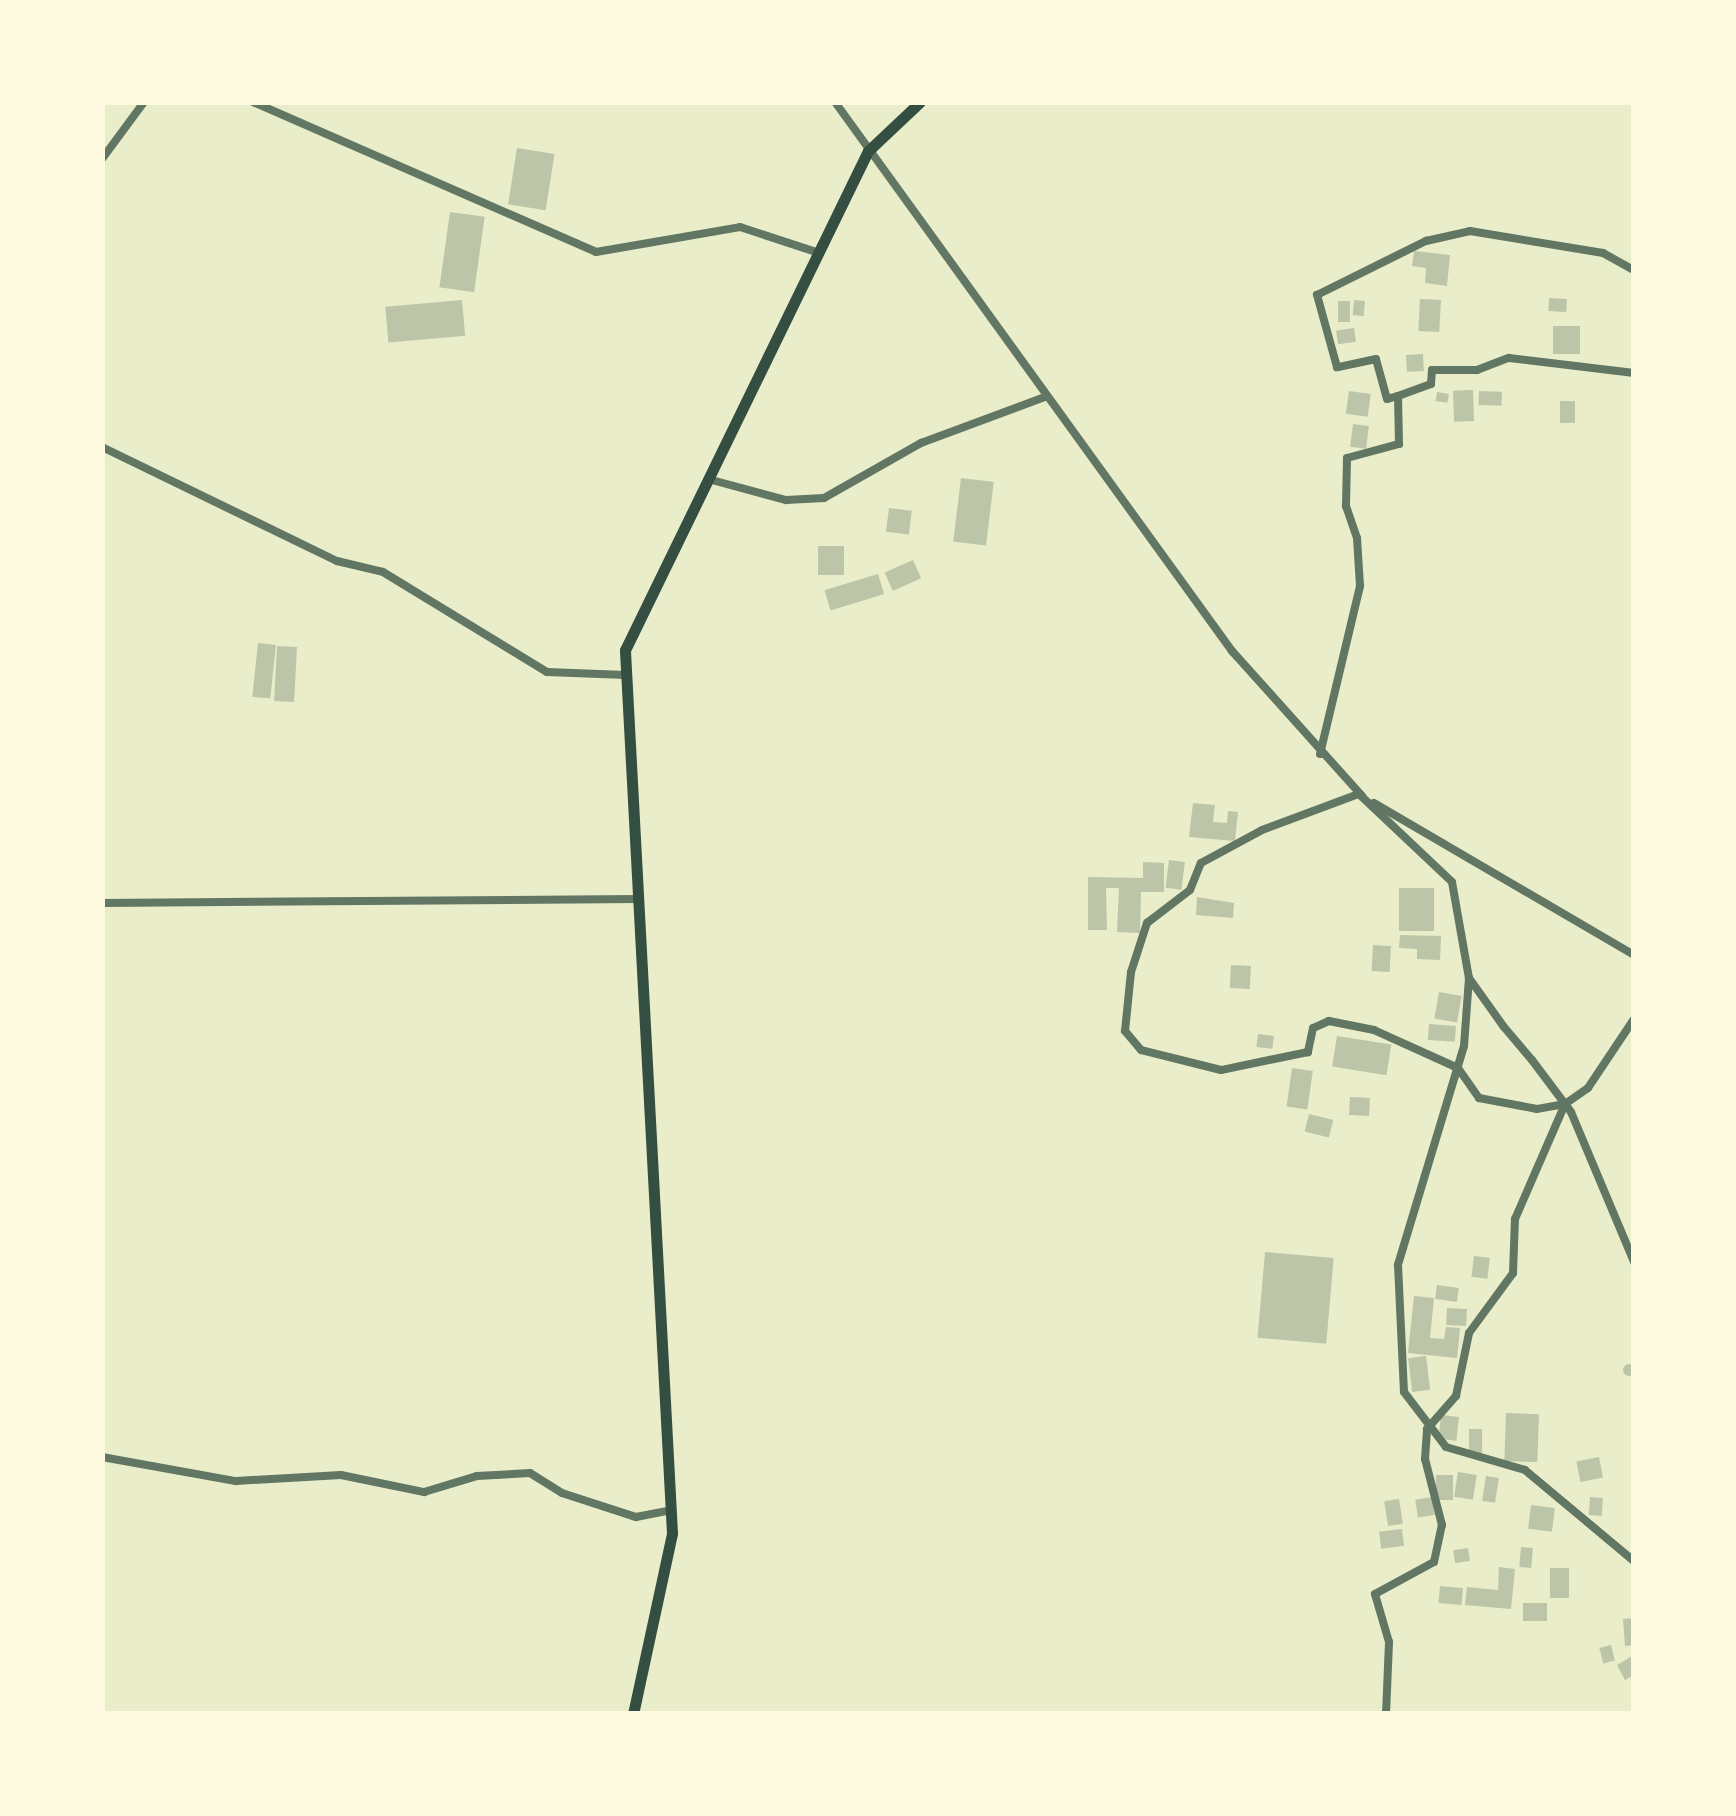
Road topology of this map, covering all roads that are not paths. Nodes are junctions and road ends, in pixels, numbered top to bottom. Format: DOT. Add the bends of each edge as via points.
graph roads {
  1 [pos="144,102"];
  2 [pos="252,102"];
  3 [pos="834,102"];
  4 [pos="920,102"];
  5 [pos="868,151"];
  6 [pos="102,159"];
  7 [pos="819,252"];
  8 [pos="1634,270"];
  9 [pos="1634,373"];
  10 [pos="1398,396"];
  11 [pos="1045,397"];
  12 [pos="102,447"];
  13 [pos="708,480"];
  14 [pos="626,675"];
  15 [pos="1320,755"];
  16 [pos="1360,794"];
  17 [pos="638,899"];
  18 [pos="102,903"];
  19 [pos="1634,955"];
  20 [pos="1469,978"];
  21 [pos="1634,1020"];
  22 [pos="1458,1068"];
  23 [pos="1565,1104"];
  24 [pos="1634,1262"];
  25 [pos="1428,1429"];
  26 [pos="102,1457"];
  27 [pos="671,1510"];
  28 [pos="1634,1560"];
  29 [pos="633,1714"];
  30 [pos="1386,1714"];
  1 -- 6 [label="street"];
  2 -- 7 [label="street" via="596,252 740,228"];
  3 -- 5 [label="street"];
  4 -- 5 [label="main road"];
  5 -- 7 [label="main road"];
  5 -- 11 [label="street"];
  7 -- 13 [label="main road"];
  8 -- 10 [label="street" via="1603,253 1470,231 1426,240 1316,295 1338,367 1376,358 1386,398"];
  9 -- 10 [label="street" via="1510,358 1477,370 1432,370 1431,384"];
  10 -- 15 [label="street" via="1398,444 1347,458 1346,506 1357,538 1360,586"];
  11 -- 13 [label="street" via="922,443 824,498 786,500"];
  11 -- 15 [label="street" via="1232,651"];
  12 -- 14 [label="street" via="337,561 383,572 547,672"];
  13 -- 14 [label="main road" via="624,650"];
  14 -- 17 [label="main road"];
  15 -- 16 [label="street"];
  16 -- 19 [label="street" via="1453,855"];
  16 -- 20 [label="street" via="1452,882"];
  16 -- 22 [label="street" via="1262,830 1201,864 1190,890 1147,923 1131,972 1130,1044 1203,1068 1246,1068 1308,1052 1313,1028 1328,1021 1374,1030"];
  17 -- 18 [label="street"];
  17 -- 27 [label="main road"];
  20 -- 22 [label="street"];
  20 -- 23 [label="street"];
  21 -- 23 [label="street" via="1588,1088"];
  22 -- 23 [label="street" via="1479,1098 1516,1107"];
  22 -- 25 [label="street" via="1398,1265 1404,1392"];
  23 -- 24 [label="street"];
  23 -- 25 [label="street" via="1515,1219 1512,1273 1468,1333 1456,1396"];
  25 -- 28 [label="street" via="1446,1447 1524,1470"];
  25 -- 30 [label="street" via="1426,1459 1442,1525 1434,1562 1375,1594 1390,1642"];
  26 -- 27 [label="street" via="236,1482 342,1475 424,1492 477,1476 530,1473 562,1493 636,1517"];
  27 -- 29 [label="main road" via="672,1533"];
}
